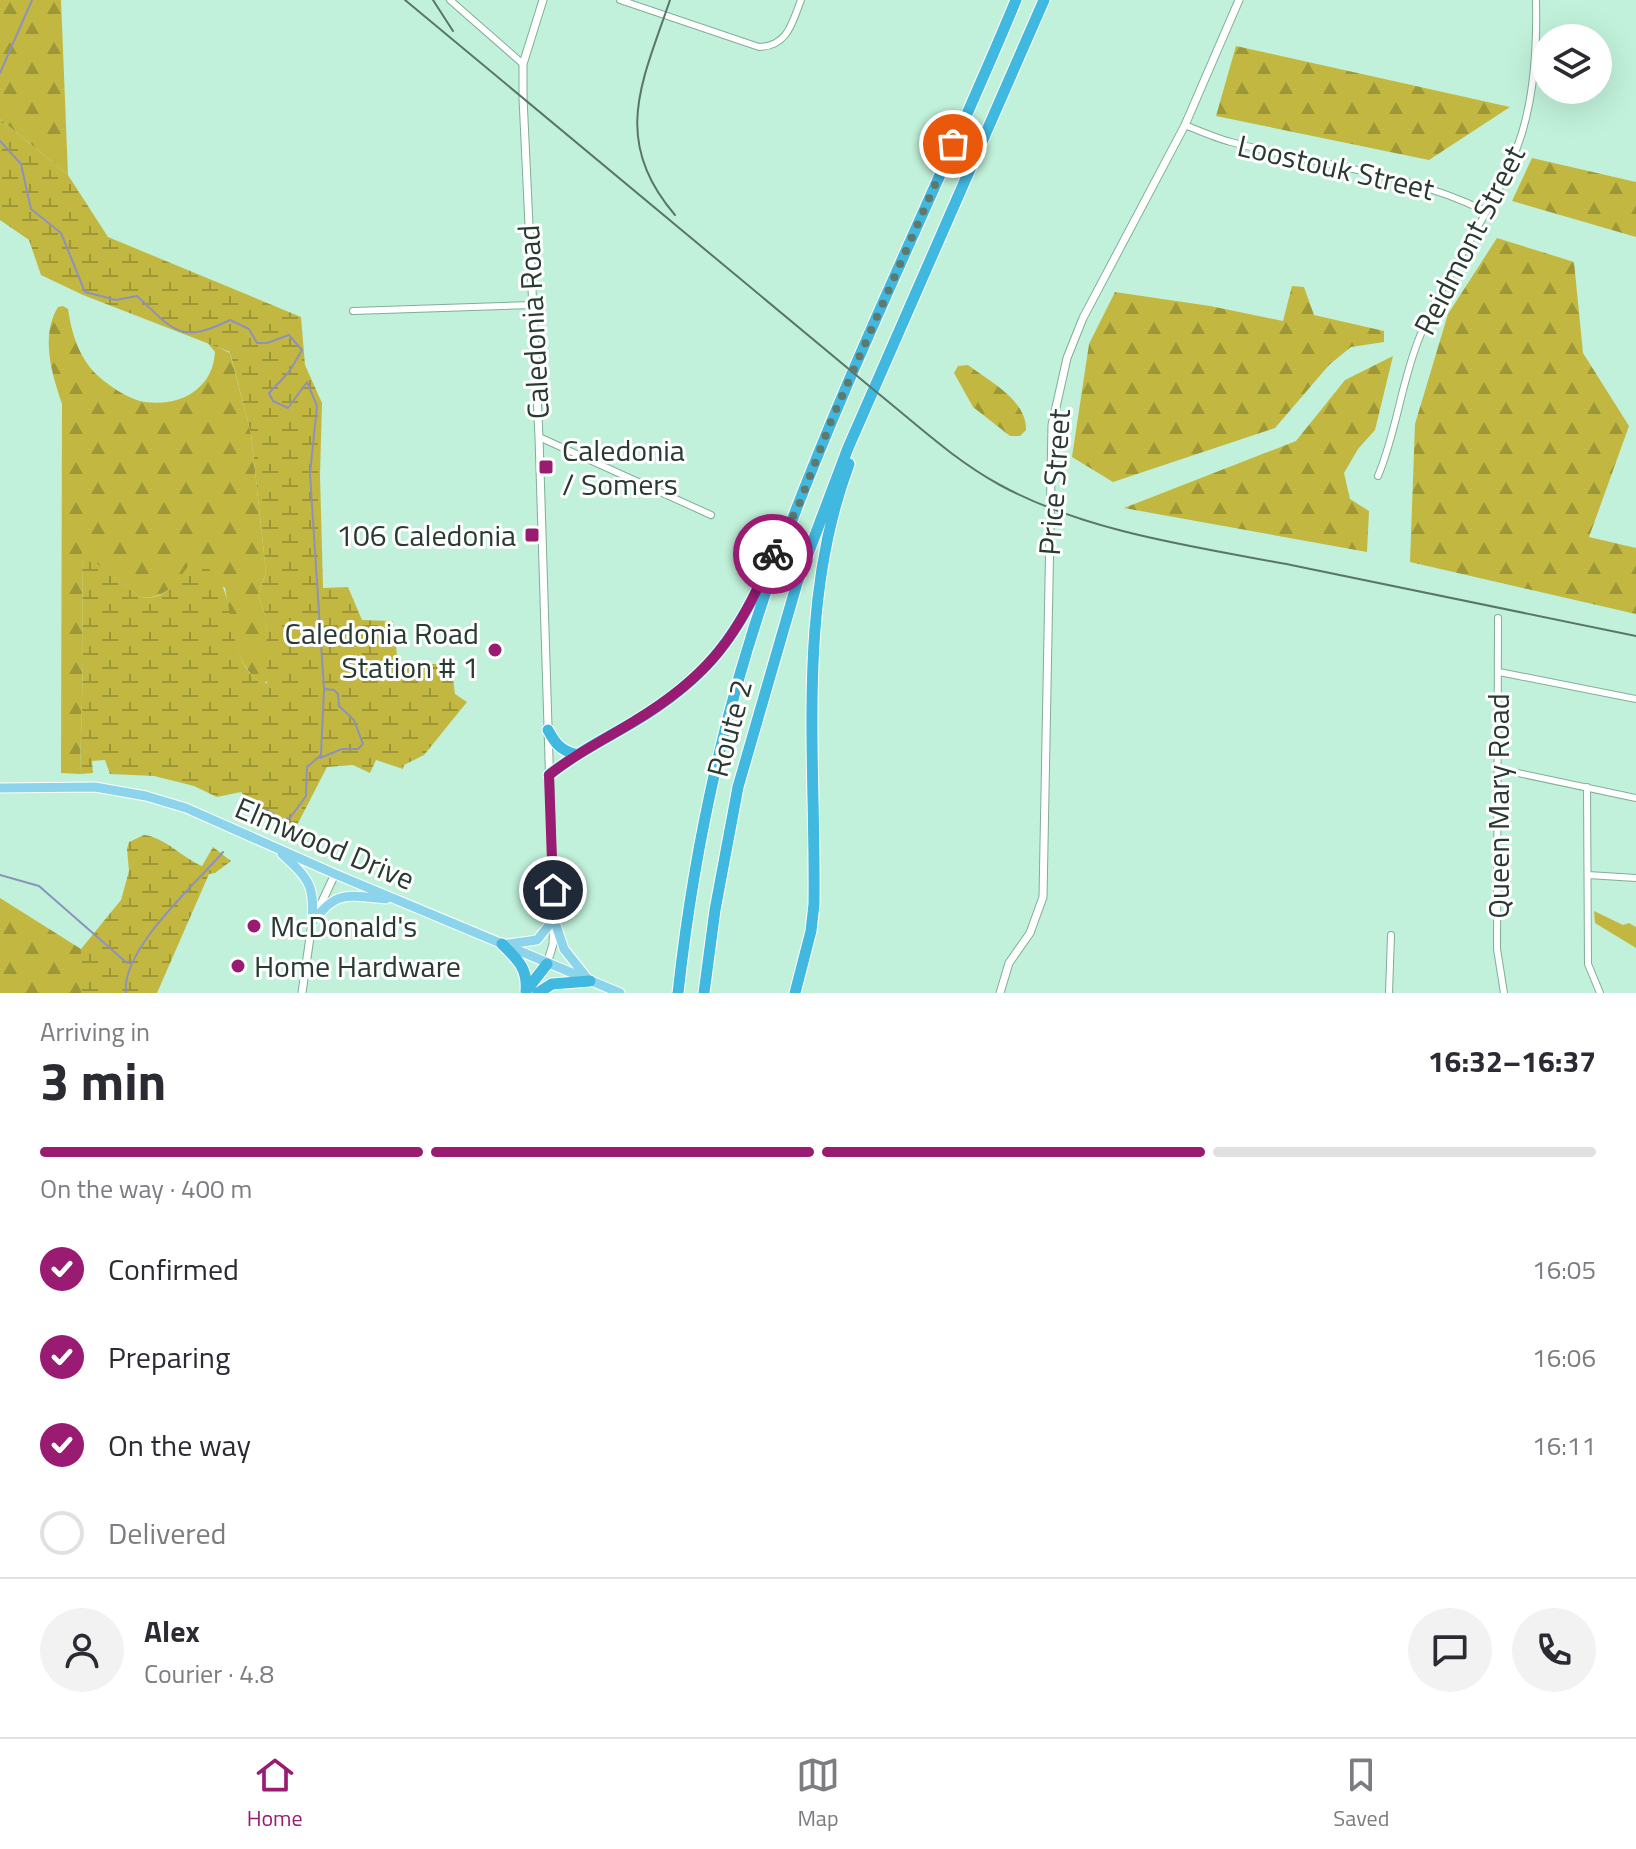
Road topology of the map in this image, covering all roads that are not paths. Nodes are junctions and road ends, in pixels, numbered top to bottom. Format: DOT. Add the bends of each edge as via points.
graph roads {
  1 [pos="450,0"];
  2 [pos="543,0"];
  3 [pos="620,0"];
  4 [pos="801,0"];
  5 [pos="1016,0"];
  6 [pos="1044,0"];
  7 [pos="1239,0"];
  8 [pos="1536,0"];
  9 [pos="523,64"];
  10 [pos="1185,125"];
  11 [pos="1485,211"];
  12 [pos="532,305"];
  13 [pos="353,311"];
  14 [pos="867,407"];
  15 [pos="539,437"];
  16 [pos="1378,476"];
  17 [pos="798,507"];
  18 [pos="711,515"];
  19 [pos="1498,618"];
  20 [pos="1499,672"];
  21 [pos="1636,699"];
  22 [pos="548,730"];
  23 [pos="575,754"];
  24 [pos="1499,769"];
  25 [pos="549,775"];
  26 [pos="1587,787"];
  27 [pos="0,788"];
  28 [pos="1636,798"];
  29 [pos="277,849"];
  30 [pos="335,874"];
  31 [pos="1588,875"];
  32 [pos="1636,878"];
  33 [pos="394,900"];
  34 [pos="554,919"];
  35 [pos="312,923"];
  36 [pos="1391,935"];
  37 [pos="502,944"];
  38 [pos="547,964"];
  39 [pos="590,981"];
  40 [pos="531,992"];
  41 [pos="302,993"];
  42 [pos="620,993"];
  43 [pos="678,993"];
  44 [pos="704,993"];
  45 [pos="795,993"];
  46 [pos="1000,993"];
  47 [pos="1389,993"];
  48 [pos="1504,993"];
  49 [pos="1600,993"];
  1 -- 9 [label="street"];
  2 -- 9 [label="street, Caledonia Road"];
  3 -- 4 [label="street" via="759,47 781,41 790,31"];
  5 -- 17 [label="highway, Route 2"];
  6 -- 14 [label="highway, Route 2"];
  7 -- 10 [label="street, Price Street"];
  8 -- 11 [label="street, Reidmont Street" via="1537,44 1522,134"];
  9 -- 12 [label="street, Caledonia Road"];
  10 -- 11 [label="street, Loostouk Street" via="1229,142 1419,184"];
  10 -- 46 [label="street, Price Street" via="1083,318 1067,358 1052,425 1043,897 1030,933 1009,963"];
  11 -- 16 [label="street, Reidmont Street" via="1420,335"];
  12 -- 13 [label="street"];
  12 -- 15 [label="street, Caledonia Road"];
  14 -- 44 [label="highway, Route 2" via="813,537 750,740 724,854"];
  14 -- 45 [label="highway" via="819,578 812,687 814,904"];
  15 -- 18 [label="street"];
  15 -- 22 [label="street, Caledonia Road"];
  17 -- 23 [label="highway" via="743,619 711,662 656,707"];
  17 -- 43 [label="highway, Route 2" via="758,618 714,779"];
  19 -- 20 [label="street, Queen Mary Road"];
  20 -- 21 [label="street"];
  20 -- 24 [label="street, Queen Mary Road"];
  22 -- 23 [label="highway" via="556,744"];
  22 -- 25 [label="street, Caledonia Road"];
  23 -- 25 [label="highway"];
  24 -- 26 [label="street"];
  24 -- 48 [label="street, Queen Mary Road" via="1497,949"];
  25 -- 34 [label="street, Caledonia Road"];
  26 -- 28 [label="street"];
  26 -- 31 [label="street"];
  27 -- 29 [label="main road, Elmwood Drive" via="95,787 146,796"];
  29 -- 30 [label="main road, Elmwood Drive"];
  29 -- 35 [label="main road" via="310,884"];
  30 -- 33 [label="main road, Elmwood Drive"];
  30 -- 35 [label="street"];
  31 -- 32 [label="street"];
  31 -- 49 [label="street" via="1588,964"];
  33 -- 35 [label="main road" via="339,898 326,904"];
  33 -- 37 [label="main road, Elmwood Drive"];
  34 -- 37 [label="main road" via="537,940"];
  34 -- 38 [label="street, Caledonia Road"];
  34 -- 39 [label="main road" via="564,949"];
  35 -- 41 [label="street"];
  36 -- 47 [label="street"];
  37 -- 38 [label="main road, Elmwood Drive"];
  37 -- 40 [label="highway" via="524,967"];
  38 -- 39 [label="main road, Elmwood Drive"];
  38 -- 40 [label="highway"];
  39 -- 40 [label="highway" via="552,984"];
  39 -- 42 [label="main road, Elmwood Drive"];
}
